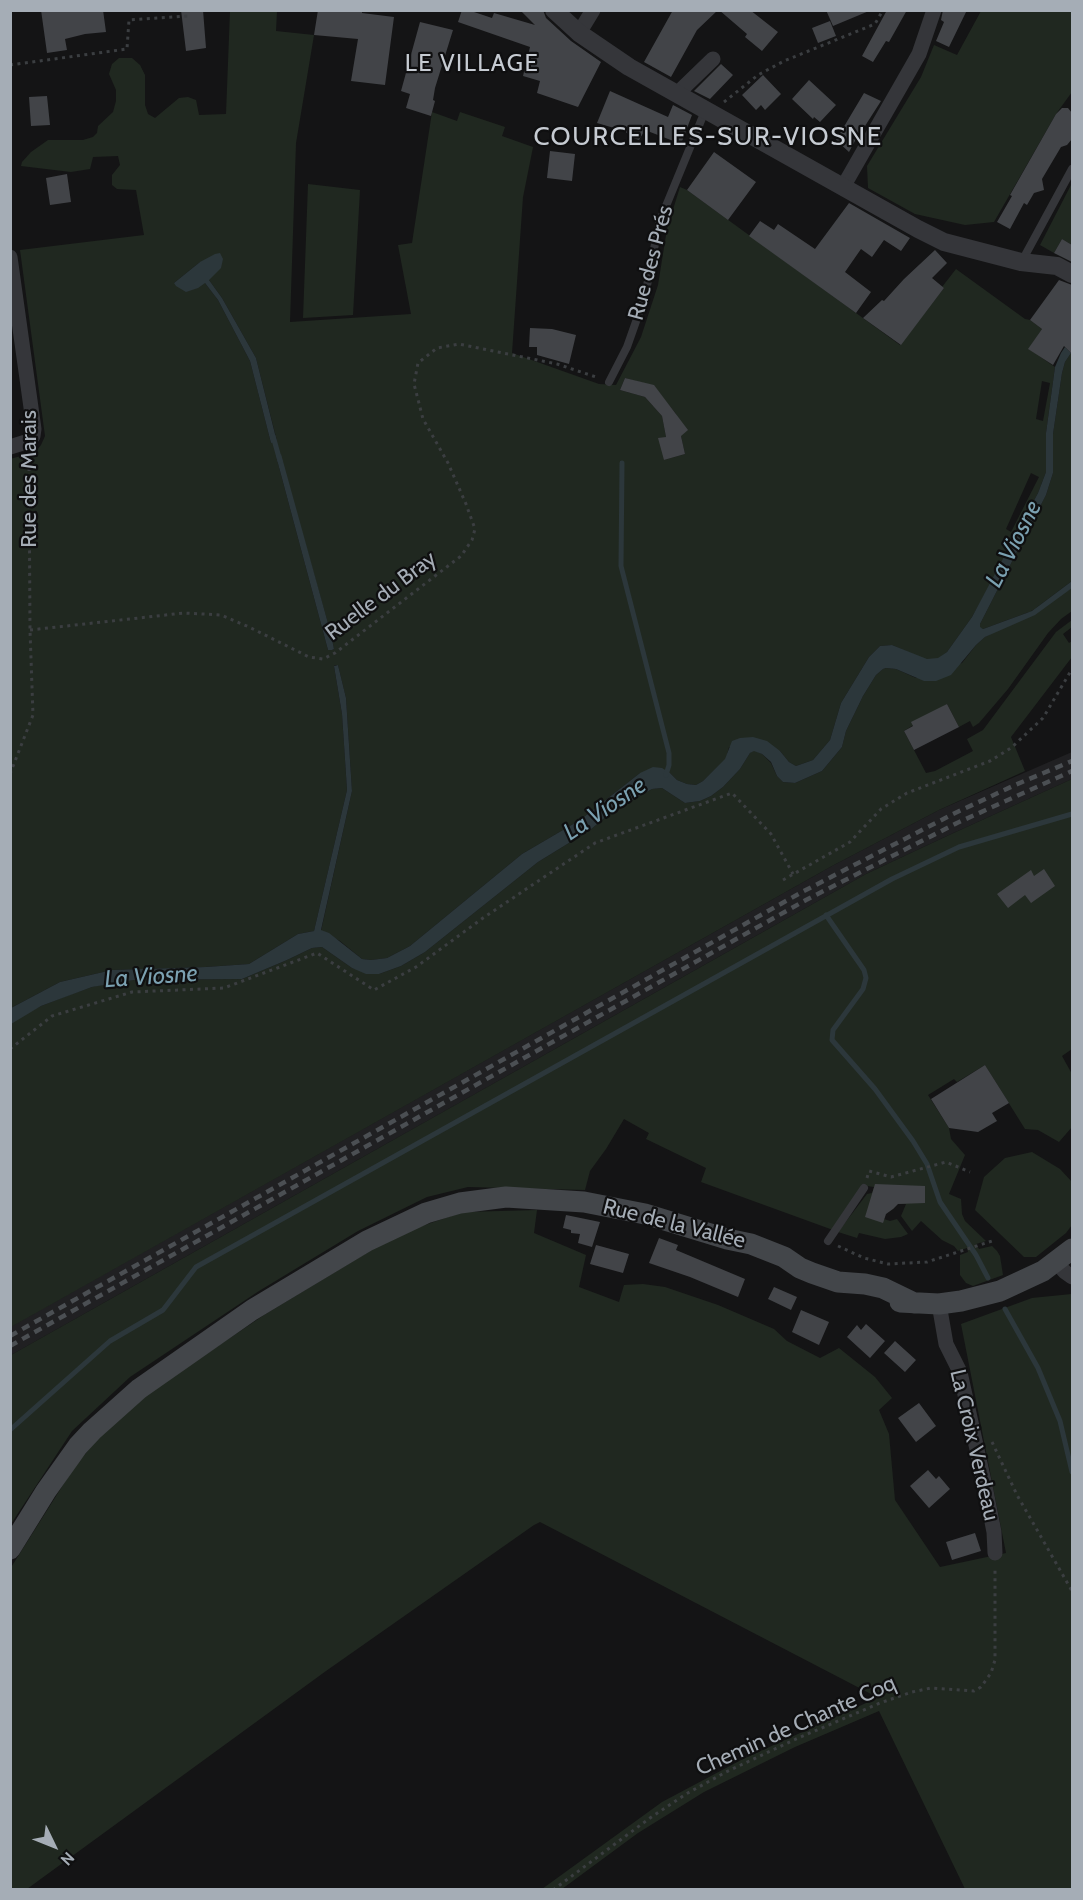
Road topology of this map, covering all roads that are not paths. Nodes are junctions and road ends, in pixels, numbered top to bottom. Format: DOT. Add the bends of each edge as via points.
graph roads {
  1 [pos="554,10"];
  2 [pos="593,10"];
  3 [pos="934,10"];
  4 [pos="579,33"];
  5 [pos="713,59"];
  6 [pos="680,94"];
  7 [pos="708,111"];
  8 [pos="1072,169"];
  9 [pos="843,187"];
  10 [pos="10,257"];
  11 [pos="1022,262"];
  12 [pos="1072,274"];
  13 [pos="609,382"];
  14 [pos="10,447"];
  15 [pos="864,1188"];
  16 [pos="828,1241"];
  17 [pos="1072,1249"];
  18 [pos="1056,1263"];
  19 [pos="1072,1277"];
  20 [pos="939,1305"];
  21 [pos="10,1549"];
  22 [pos="995,1552"];
  1 -- 4 [label="street"];
  2 -- 4 [label="street"];
  3 -- 9 [label="street" via="919,54"];
  4 -- 6 [label="street" via="629,67"];
  5 -- 6 [label="street"];
  6 -- 7 [label="street"];
  7 -- 9 [label="street"];
  7 -- 13 [label="lane, Rue des Prés" via="659,222 645,296 627,347"];
  8 -- 11 [label="lane"];
  9 -- 11 [label="street" via="944,242"];
  10 -- 14 [label="street, Rue des Marais" via="34,429 29,441"];
  11 -- 12 [label="street" via="1057,266"];
  15 -- 16 [label="lane"];
  17 -- 18 [label="main road, Rue de la Vallée"];
  18 -- 19 [label="street"];
  18 -- 20 [label="main road, Rue de la Vallée" via="1000,1291"];
  20 -- 21 [label="main road, Rue de la Vallée" via="914,1303 884,1288 838,1282 751,1244 645,1214 584,1202 506,1197 426,1213 367,1241 252,1310 130,1396 78,1446"];
  20 -- 22 [label="street, La Croix Verdeau" via="946,1344 960,1372"];
}
